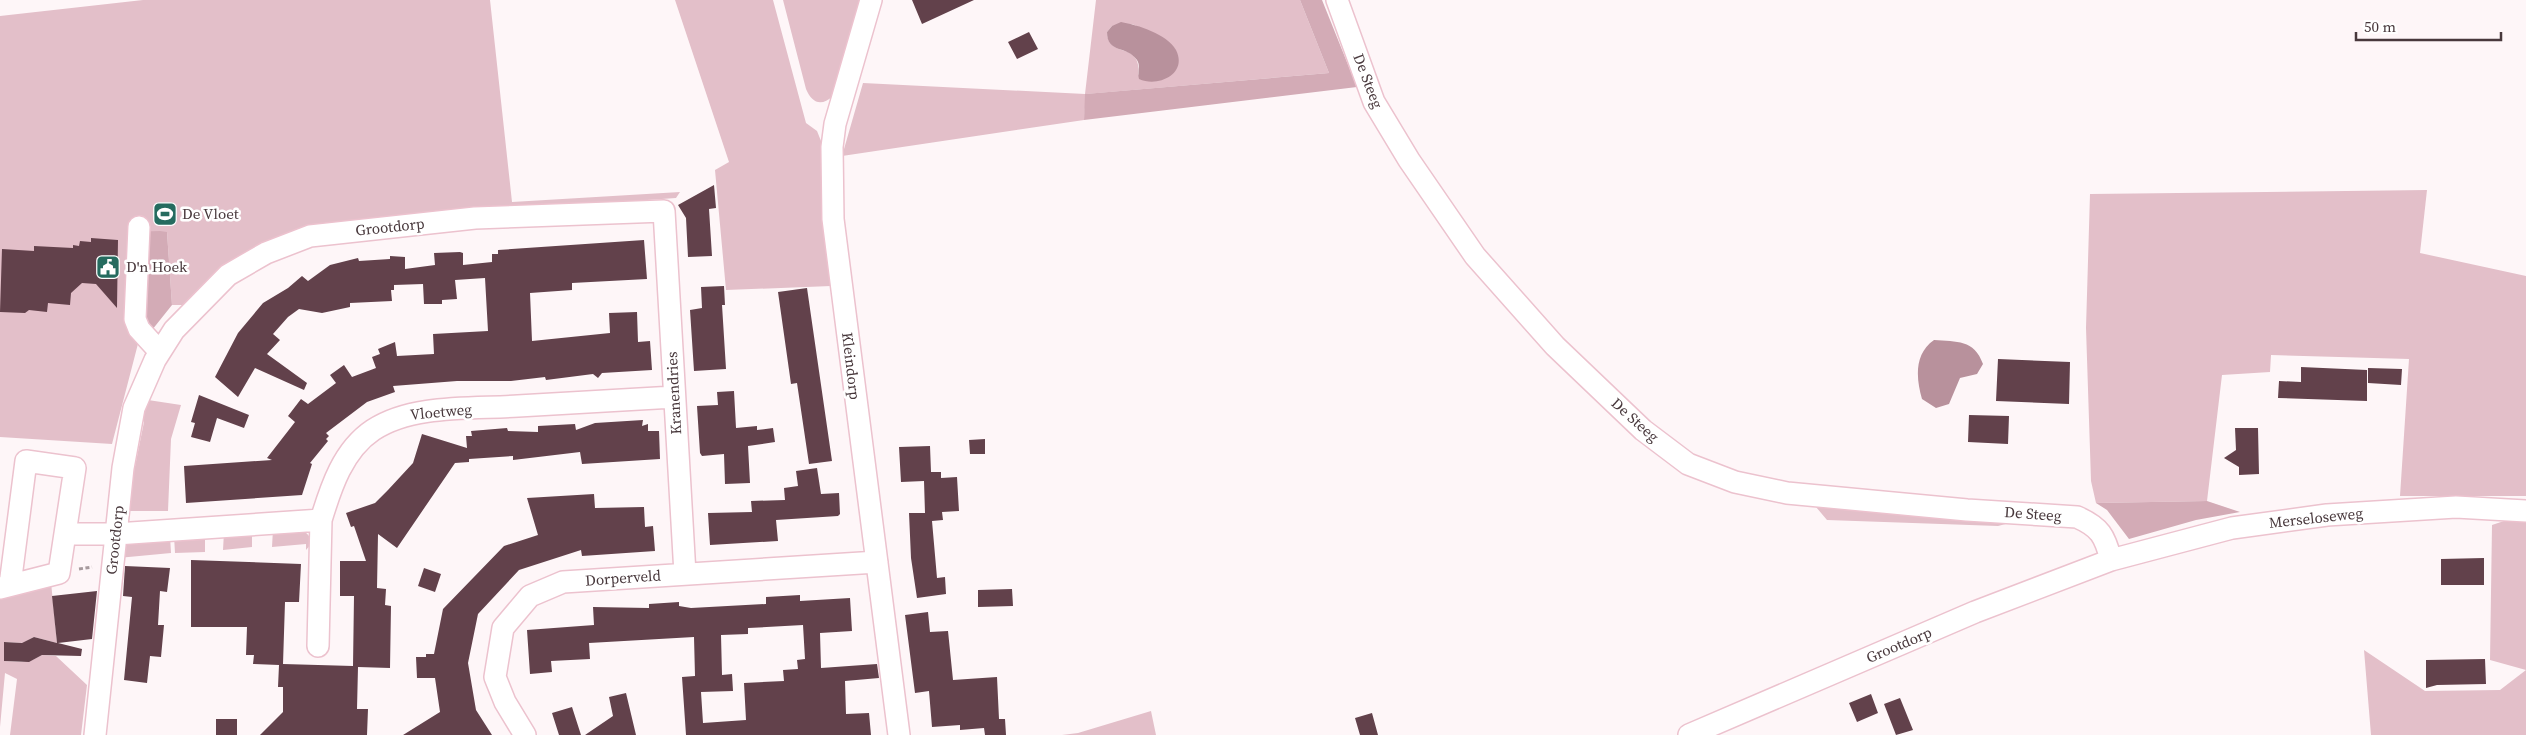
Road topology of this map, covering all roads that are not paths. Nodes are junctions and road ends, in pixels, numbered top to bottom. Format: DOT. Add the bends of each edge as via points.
graph roads {
  1 [pos="871,0"];
  2 [pos="1337,0"];
  3 [pos="664,211"];
  4 [pos="139,227"];
  5 [pos="160,352"];
  6 [pos="674,397"];
  7 [pos="2526,511"];
  8 [pos="321,520"];
  9 [pos="65,534"];
  10 [pos="116,534"];
  11 [pos="2111,560"];
  12 [pos="877,562"];
  13 [pos="685,574"];
  14 [pos="5,587"];
  15 [pos="318,646"];
  16 [pos="95,735"];
  17 [pos="525,735"];
  18 [pos="899,735"];
  19 [pos="1689,735"];
  1 -- 12 [label="street, Kleindorp" via="835,124 832,219"];
  2 -- 11 [label="street, De Steeg" via="1374,102 1409,160 1475,256 1555,346 1643,430 1688,464 1735,482 1786,493 2077,517 2093,524 2106,540"];
  3 -- 5 [label="street, Grootdorp" via="475,218 310,236 266,253 228,275 174,330"];
  3 -- 6 [label="street, Kranendries"];
  4 -- 5 [label="street" via="135,319 139,329"];
  5 -- 10 [label="street, Grootdorp" via="134,408 122,468"];
  6 -- 8 [label="street, Vloetweg" via="451,410 397,418 372,430 348,453"];
  6 -- 13 [label="street, Kranendries"];
  7 -- 11 [label="street, Merseloseweg" via="2456,507 2326,515 2232,528"];
  8 -- 10 [label="street"];
  8 -- 15 [label="street, Vloetweg"];
  9 -- 10 [label="street"];
  9 -- 14 [label="street" via="59,573"];
  9 -- 14 [label="street" via="75,468 26,461"];
  10 -- 16 [label="street, Grootdorp"];
  11 -- 19 [label="street, Grootdorp" via="1975,612"];
  12 -- 13 [label="street, Dorperveld"];
  12 -- 18 [label="street, Kleindorp"];
  13 -- 17 [label="street, Dorperveld" via="563,582 530,596 503,628 495,677 504,702"];
}
